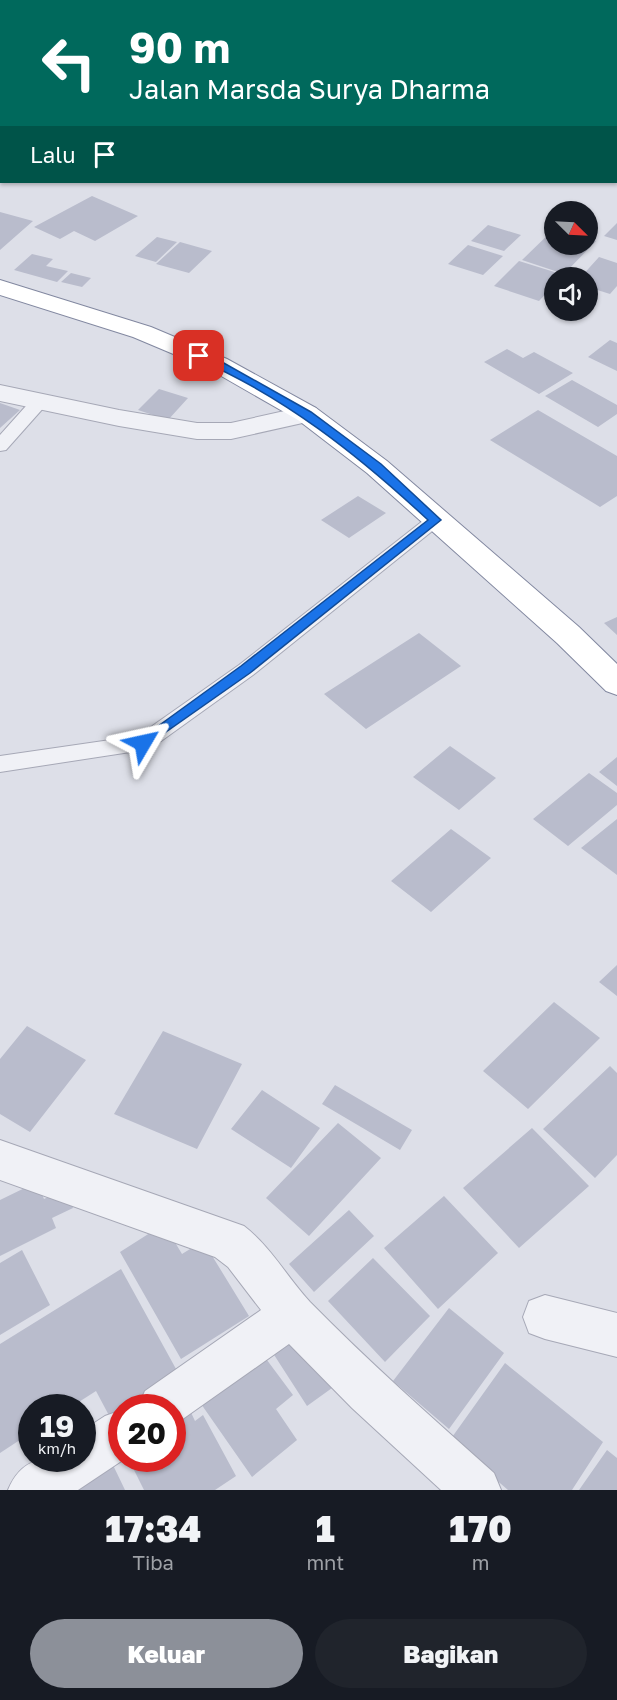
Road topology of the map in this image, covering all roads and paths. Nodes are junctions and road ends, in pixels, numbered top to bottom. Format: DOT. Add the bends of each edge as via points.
graph roads {
  1 [pos="0,287"];
  2 [pos="0,393"];
  3 [pos="40,400"];
  4 [pos="307,414"];
  5 [pos="0,446"];
  6 [pos="435,520"];
  7 [pos="617,683"];
  8 [pos="0,764"];
  9 [pos="0,1160"];
  10 [pos="292,1315"];
  11 [pos="545,1317"];
  12 [pos="617,1335"];
  13 [pos="180,1394"];
  14 [pos="108,1442"];
  15 [pos="32,1490"];
  16 [pos="477,1490"];
  1 -- 4 [label="highway" via="142,332 218,364"];
  2 -- 3 [label="street"];
  3 -- 4 [label="street" via="196,431 231,431"];
  3 -- 5 [label="lane"];
  4 -- 6 [label="highway" via="377,467"];
  6 -- 7 [label="highway" via="568,635"];
  6 -- 8 [label="lane" via="246,670 143,743"];
  9 -- 10 [label="street" via="229,1241 243,1252"];
  10 -- 13 [label="street"];
  10 -- 16 [label="street" via="368,1392"];
  11 -- 12 [label="street"];
  14 -- 15 [label="street"];
}
